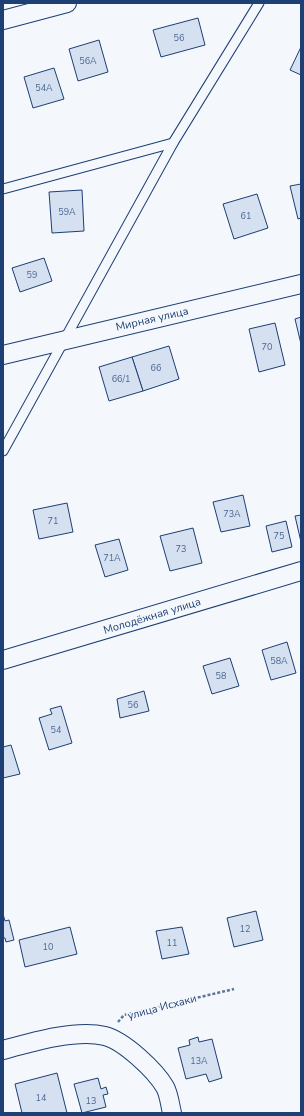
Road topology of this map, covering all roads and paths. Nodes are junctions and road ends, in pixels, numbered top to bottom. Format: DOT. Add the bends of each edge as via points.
graph roads {
  1 [pos="66,3"];
  2 [pos="259,3"];
  3 [pos="3,20"];
  4 [pos="173,143"];
  5 [pos="3,189"];
  6 [pos="301,284"];
  7 [pos="66,340"];
  8 [pos="3,355"];
  9 [pos="3,451"];
  10 [pos="301,571"];
  11 [pos="3,660"];
  12 [pos="234,989"];
  13 [pos="106,1036"];
  14 [pos="3,1050"];
  15 [pos="172,1113"];
  1 -- 3 [label="street"];
  2 -- 4 [label="lane"];
  4 -- 5 [label="lane"];
  4 -- 7 [label="lane"];
  6 -- 7 [label="street, Мирная улица"];
  7 -- 8 [label="street, Мирная улица"];
  7 -- 9 [label="lane"];
  10 -- 11 [label="street, Молодёжная улица"];
  12 -- 13 [label="path, улица Исхаки" via="124,1015"];
  13 -- 14 [label="street" via="86,1034 45,1038"];
  13 -- 15 [label="street" via="144,1060 166,1087"];
}
